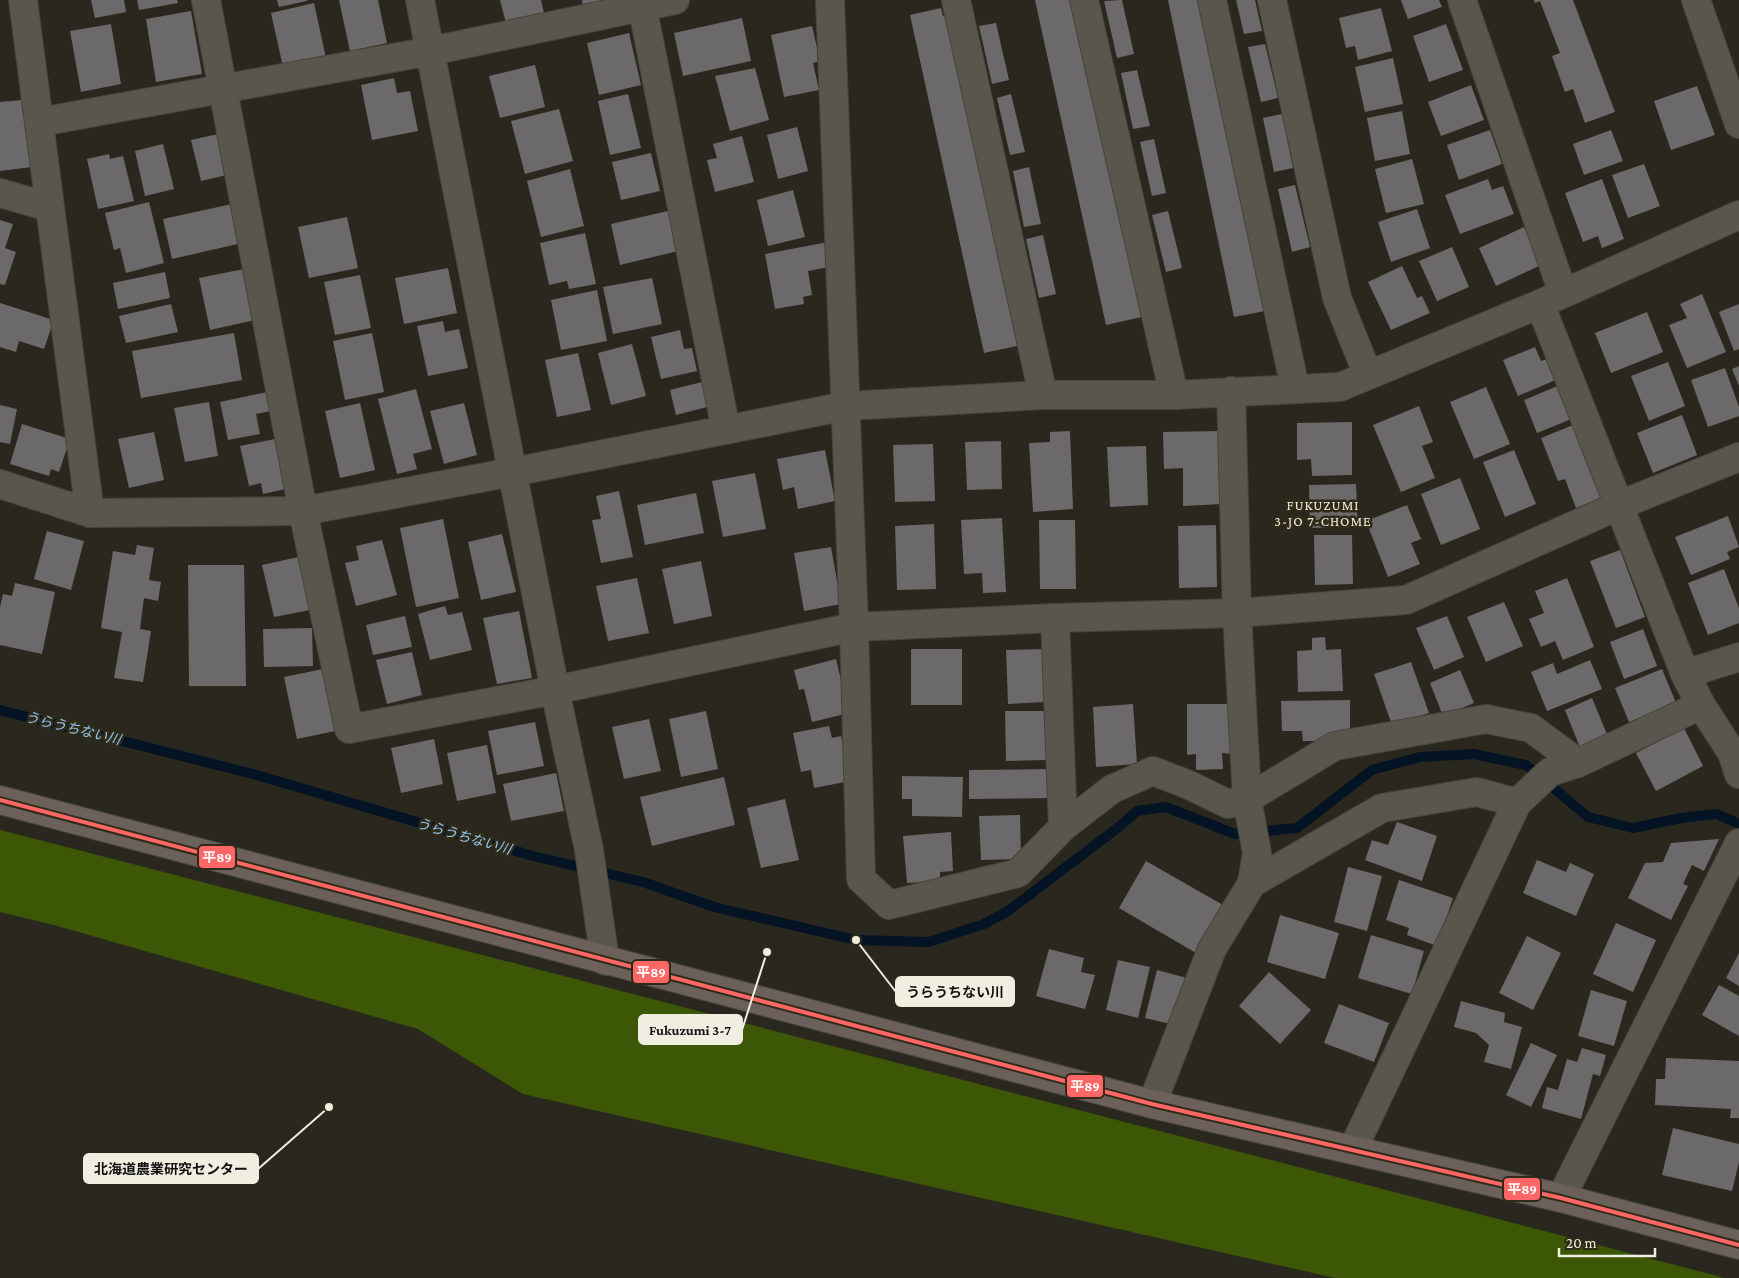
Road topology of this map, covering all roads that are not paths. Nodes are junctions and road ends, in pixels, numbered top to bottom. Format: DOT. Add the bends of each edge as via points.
graph roads {
  1 [pos="23,0"];
  2 [pos="206,0"];
  3 [pos="420,0"];
  4 [pos="675,0"];
  5 [pos="830,0"];
  6 [pos="956,0"];
  7 [pos="1084,0"];
  8 [pos="1212,0"];
  9 [pos="1272,0"];
  10 [pos="1462,0"];
  11 [pos="1696,0"];
  12 [pos="642,3"];
  13 [pos="431,51"];
  14 [pos="224,89"];
  15 [pos="40,122"];
  16 [pos="1739,124"];
  17 [pos="0,193"];
  18 [pos="49,207"];
  19 [pos="1739,215"];
  20 [pos="1551,298"];
  21 [pos="1368,375"];
  22 [pos="1295,388"];
  23 [pos="1231,391"];
  24 [pos="1174,395"];
  25 [pos="1043,396"];
  26 [pos="846,406"];
  27 [pos="726,430"];
  28 [pos="1739,456"];
  29 [pos="513,472"];
  30 [pos="0,484"];
  31 [pos="1620,504"];
  32 [pos="303,511"];
  33 [pos="90,513"];
  34 [pos="1236,613"];
  35 [pos="1055,618"];
  36 [pos="854,627"];
  37 [pos="1739,657"];
  38 [pos="1685,674"];
  39 [pos="556,690"];
  40 [pos="1701,705"];
  41 [pos="1578,763"];
  42 [pos="1739,774"];
  43 [pos="0,800"];
  44 [pos="1520,800"];
  45 [pos="1248,805"];
  46 [pos="1063,827"];
  47 [pos="1739,843"];
  48 [pos="1252,883"];
  49 [pos="605,961"];
  50 [pos="1152,1104"];
  51 [pos="1352,1149"];
  52 [pos="1560,1198"];
  53 [pos="1739,1245"];
  1 -- 15 [label="street"];
  2 -- 14 [label="street"];
  3 -- 13 [label="street"];
  4 -- 12 [label="street"];
  5 -- 26 [label="street"];
  6 -- 25 [label="street"];
  7 -- 24 [label="street"];
  8 -- 22 [label="street"];
  9 -- 21 [label="street" via="1337,298"];
  10 -- 20 [label="street"];
  11 -- 16 [label="street"];
  12 -- 13 [label="street"];
  12 -- 27 [label="street"];
  13 -- 14 [label="street"];
  13 -- 29 [label="street"];
  14 -- 15 [label="street"];
  14 -- 32 [label="street"];
  15 -- 18 [label="street"];
  17 -- 18 [label="street"];
  18 -- 33 [label="street"];
  19 -- 20 [label="street"];
  20 -- 21 [label="street"];
  20 -- 31 [label="street"];
  21 -- 22 [label="street" via="1340,387"];
  22 -- 23 [label="street"];
  23 -- 24 [label="street"];
  23 -- 34 [label="street"];
  24 -- 25 [label="street"];
  25 -- 26 [label="street"];
  26 -- 27 [label="street"];
  26 -- 36 [label="street"];
  27 -- 29 [label="street"];
  28 -- 31 [label="street"];
  29 -- 32 [label="street"];
  29 -- 39 [label="street"];
  30 -- 33 [label="street"];
  31 -- 34 [label="street" via="1406,600"];
  31 -- 38 [label="street"];
  32 -- 33 [label="street"];
  32 -- 39 [label="street" via="349,729"];
  34 -- 35 [label="street"];
  34 -- 45 [label="street"];
  35 -- 36 [label="street"];
  35 -- 46 [label="street"];
  36 -- 39 [label="street"];
  36 -- 46 [label="street" via="861,879 890,905 1018,873"];
  37 -- 38 [label="street"];
  38 -- 40 [label="street"];
  39 -- 49 [label="street" via="589,850"];
  40 -- 41 [label="street"];
  40 -- 42 [label="street" via="1732,753"];
  41 -- 44 [label="street" via="1550,772"];
  41 -- 45 [label="street" via="1531,728 1486,718 1335,746"];
  43 -- 49 [label="main road"];
  44 -- 48 [label="street" via="1478,792 1382,808"];
  44 -- 51 [label="street"];
  45 -- 46 [label="street" via="1228,804 1153,771 1112,789"];
  45 -- 48 [label="street" via="1257,853"];
  47 -- 52 [label="street"];
  48 -- 50 [label="street" via="1212,949"];
  49 -- 50 [label="main road"];
  50 -- 51 [label="main road"];
  51 -- 52 [label="main road"];
  52 -- 53 [label="main road"];
}
